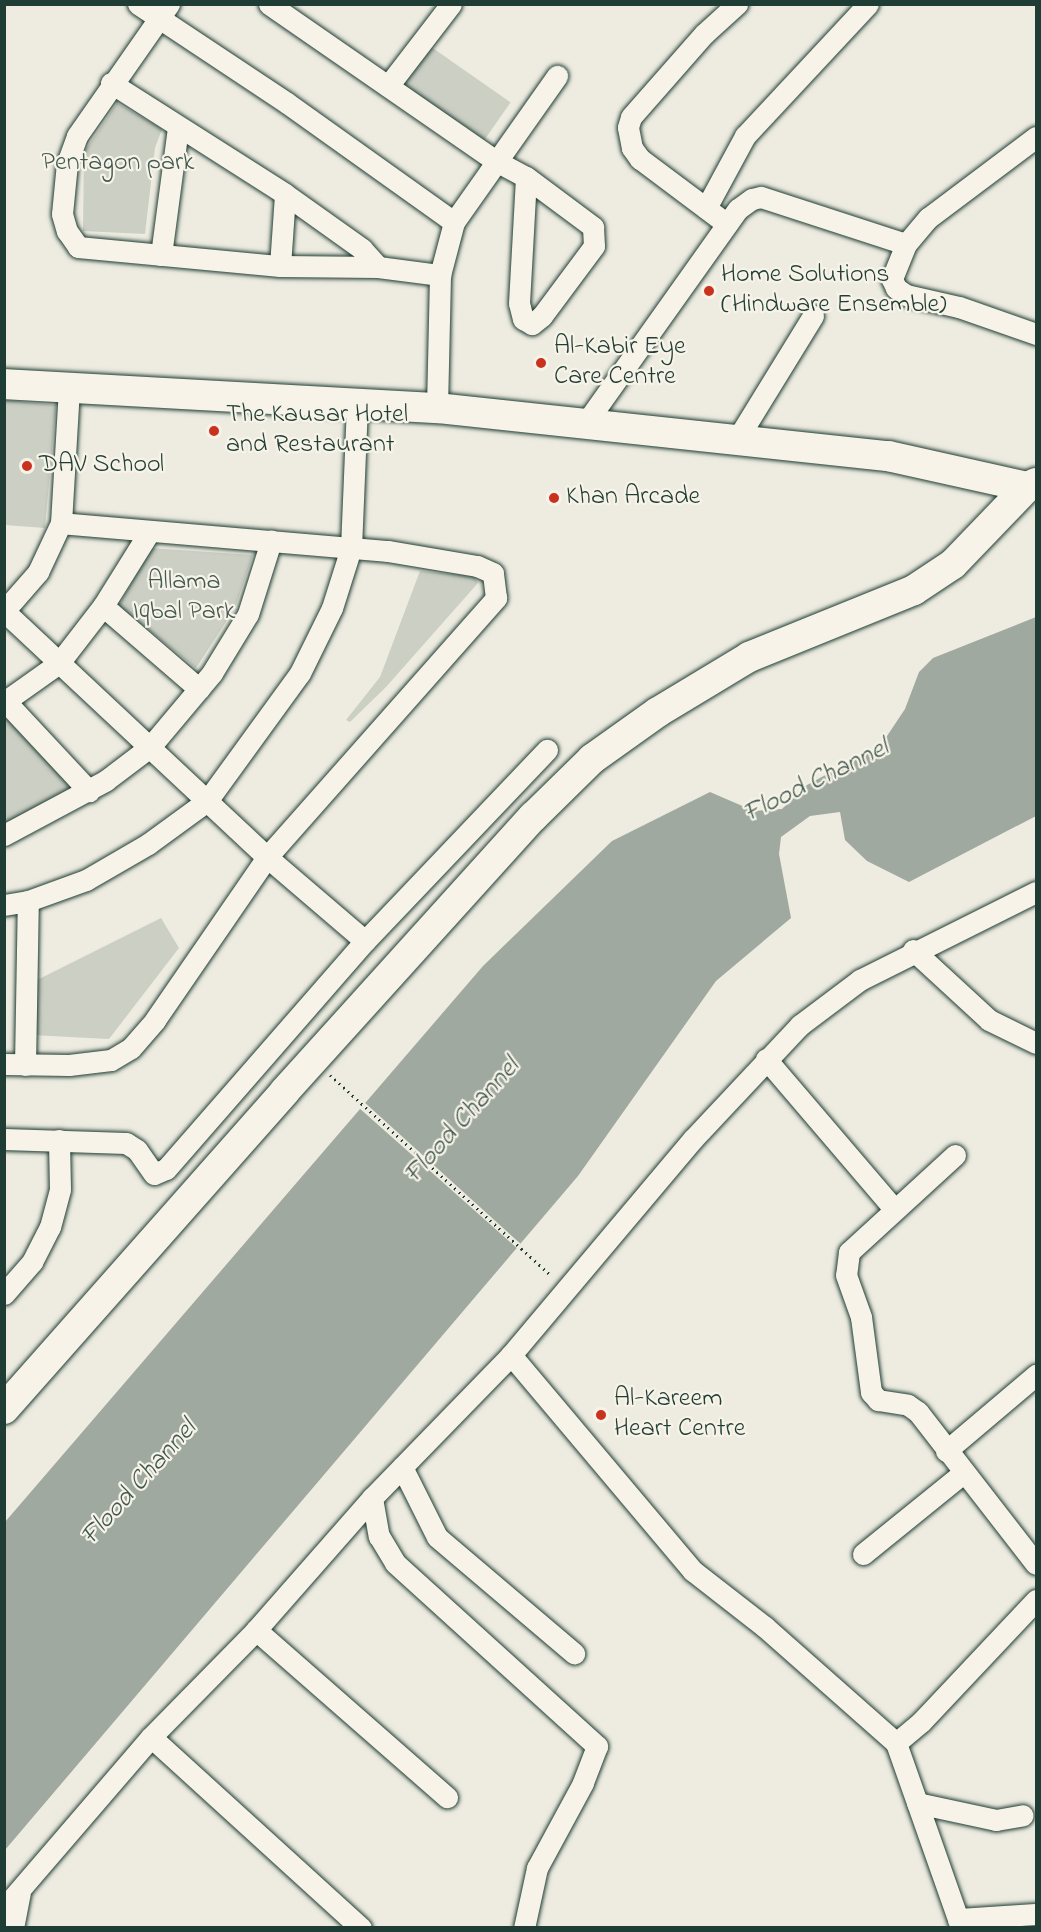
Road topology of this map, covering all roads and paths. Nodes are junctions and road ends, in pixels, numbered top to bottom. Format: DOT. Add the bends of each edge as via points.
graph roads {
  1 [pos="138,4"];
  2 [pos="452,4"];
  3 [pos="737,4"];
  4 [pos="868,4"];
  5 [pos="282,8"];
  6 [pos="164,11"];
  7 [pos="556,76"];
  8 [pos="111,83"];
  9 [pos="388,86"];
  10 [pos="178,127"];
  11 [pos="1036,137"];
  12 [pos="495,160"];
  13 [pos="526,177"];
  14 [pos="285,194"];
  15 [pos="706,208"];
  16 [pos="454,222"];
  17 [pos="727,224"];
  18 [pos="906,244"];
  19 [pos="161,255"];
  20 [pos="280,266"];
  21 [pos="378,267"];
  22 [pos="440,275"];
  23 [pos="813,316"];
  24 [pos="1036,334"];
  25 [pos="4,384"];
  26 [pos="69,389"];
  27 [pos="357,406"];
  28 [pos="437,408"];
  29 [pos="585,424"];
  30 [pos="736,441"];
  31 [pos="1032,485"];
  32 [pos="61,523"];
  33 [pos="148,534"];
  34 [pos="270,541"];
  35 [pos="351,548"];
  36 [pos="103,606"];
  37 [pos="4,611"];
  38 [pos="59,663"];
  39 [pos="199,689"];
  40 [pos="5,702"];
  41 [pos="150,747"];
  42 [pos="547,750"];
  43 [pos="89,791"];
  44 [pos="207,801"];
  45 [pos="4,835"];
  46 [pos="267,857"];
  47 [pos="1036,891"];
  48 [pos="28,901"];
  49 [pos="4,905"];
  50 [pos="365,941"];
  51 [pos="913,950"];
  52 [pos="1036,1043"];
  53 [pos="766,1059"];
  54 [pos="15,1064"];
  55 [pos="331,1077"];
  56 [pos="4,1139"];
  57 [pos="59,1140"];
  58 [pos="955,1155"];
  59 [pos="894,1209"];
  60 [pos="538,1263"];
  61 [pos="4,1294"];
  62 [pos="511,1354"];
  63 [pos="1036,1375"];
  64 [pos="4,1409"];
  65 [pos="946,1451"];
  66 [pos="402,1467"];
  67 [pos="963,1473"];
  68 [pos="372,1498"];
  69 [pos="863,1554"];
  70 [pos="1036,1564"];
  71 [pos="1036,1600"];
  72 [pos="256,1630"];
  73 [pos="574,1653"];
  74 [pos="151,1737"];
  75 [pos="896,1743"];
  76 [pos="447,1797"];
  77 [pos="917,1803"];
  78 [pos="1023,1815"];
  79 [pos="22,1886"];
  80 [pos="4,1908"];
  81 [pos="1036,1914"];
  82 [pos="959,1923"];
  83 [pos="13,1928"];
  84 [pos="361,1928"];
  85 [pos="524,1928"];
  1 -- 6 [label="street"];
  2 -- 9 [label="street"];
  3 -- 15 [label="street" via="704,34 631,117 628,127 632,148 640,159"];
  4 -- 15 [label="street" via="751,128"];
  5 -- 9 [label="street"];
  6 -- 8 [label="street"];
  6 -- 16 [label="street"];
  7 -- 12 [label="street"];
  8 -- 10 [label="street"];
  8 -- 19 [label="street" via="77,136 67,163 64,225 78,247"];
  9 -- 12 [label="street"];
  10 -- 14 [label="street"];
  10 -- 19 [label="street"];
  11 -- 18 [label="street" via="928,218"];
  12 -- 13 [label="street"];
  12 -- 16 [label="street"];
  13 -- 13 [label="street" via="520,312 532,324 594,246 595,235 585,220"];
  14 -- 20 [label="street"];
  14 -- 21 [label="street" via="362,249"];
  15 -- 17 [label="street"];
  16 -- 22 [label="street"];
  17 -- 18 [label="street" via="745,203 761,197"];
  17 -- 29 [label="street"];
  18 -- 24 [label="street" via="892,274 892,283 900,292"];
  19 -- 20 [label="street"];
  20 -- 21 [label="street"];
  21 -- 22 [label="street"];
  22 -- 28 [label="street"];
  23 -- 30 [label="street"];
  25 -- 26 [label="main road"];
  26 -- 27 [label="main road"];
  26 -- 32 [label="street"];
  27 -- 28 [label="main road"];
  27 -- 35 [label="street"];
  28 -- 29 [label="main road"];
  29 -- 30 [label="main road"];
  30 -- 31 [label="main road" via="888,456"];
  31 -- 64 [label="main road" via="953,564 914,590 748,657 658,712 592,759 533,817"];
  32 -- 33 [label="street"];
  32 -- 37 [label="street" via="38,572"];
  33 -- 34 [label="street"];
  33 -- 36 [label="street"];
  34 -- 35 [label="street"];
  34 -- 39 [label="street" via="248,614"];
  35 -- 44 [label="street" via="332,608 300,673"];
  35 -- 46 [label="street" via="486,568 496,579 496,598"];
  36 -- 38 [label="street"];
  36 -- 39 [label="street"];
  37 -- 38 [label="street"];
  38 -- 40 [label="street"];
  38 -- 41 [label="street"];
  39 -- 41 [label="street"];
  40 -- 43 [label="street"];
  41 -- 43 [label="street"];
  41 -- 44 [label="street"];
  42 -- 50 [label="street"];
  43 -- 45 [label="street"];
  44 -- 46 [label="street"];
  44 -- 48 [label="street" via="148,844 86,880"];
  46 -- 50 [label="street"];
  46 -- 54 [label="street" via="155,1020 131,1048 111,1060"];
  47 -- 51 [label="street"];
  48 -- 49 [label="street"];
  48 -- 54 [label="street"];
  50 -- 57 [label="street" via="162,1172 154,1174 126,1143"];
  51 -- 52 [label="street" via="989,1020"];
  51 -- 53 [label="street" via="833,998"];
  53 -- 59 [label="street"];
  53 -- 62 [label="street"];
  55 -- 60 [label="path"];
  56 -- 57 [label="street"];
  57 -- 61 [label="street" via="60,1189 50,1227 32,1262"];
  58 -- 59 [label="street"];
  59 -- 65 [label="street" via="846,1259 848,1284 863,1327 867,1379 878,1400 908,1405 918,1412"];
  62 -- 66 [label="street"];
  62 -- 75 [label="street" via="693,1570 765,1627"];
  63 -- 65 [label="street"];
  65 -- 67 [label="street"];
  66 -- 68 [label="street"];
  66 -- 73 [label="street" via="437,1537"];
  67 -- 69 [label="street"];
  67 -- 70 [label="street"];
  68 -- 72 [label="street"];
  68 -- 85 [label="street" via="380,1536 395,1563 597,1746 583,1783 537,1868"];
  71 -- 75 [label="street" via="921,1722"];
  72 -- 74 [label="street"];
  72 -- 76 [label="street"];
  74 -- 79 [label="street"];
  74 -- 84 [label="street"];
  75 -- 77 [label="street"];
  77 -- 78 [label="street" via="996,1820"];
  77 -- 82 [label="street"];
  79 -- 80 [label="street"];
  79 -- 83 [label="street"];
  81 -- 82 [label="street"];
}
